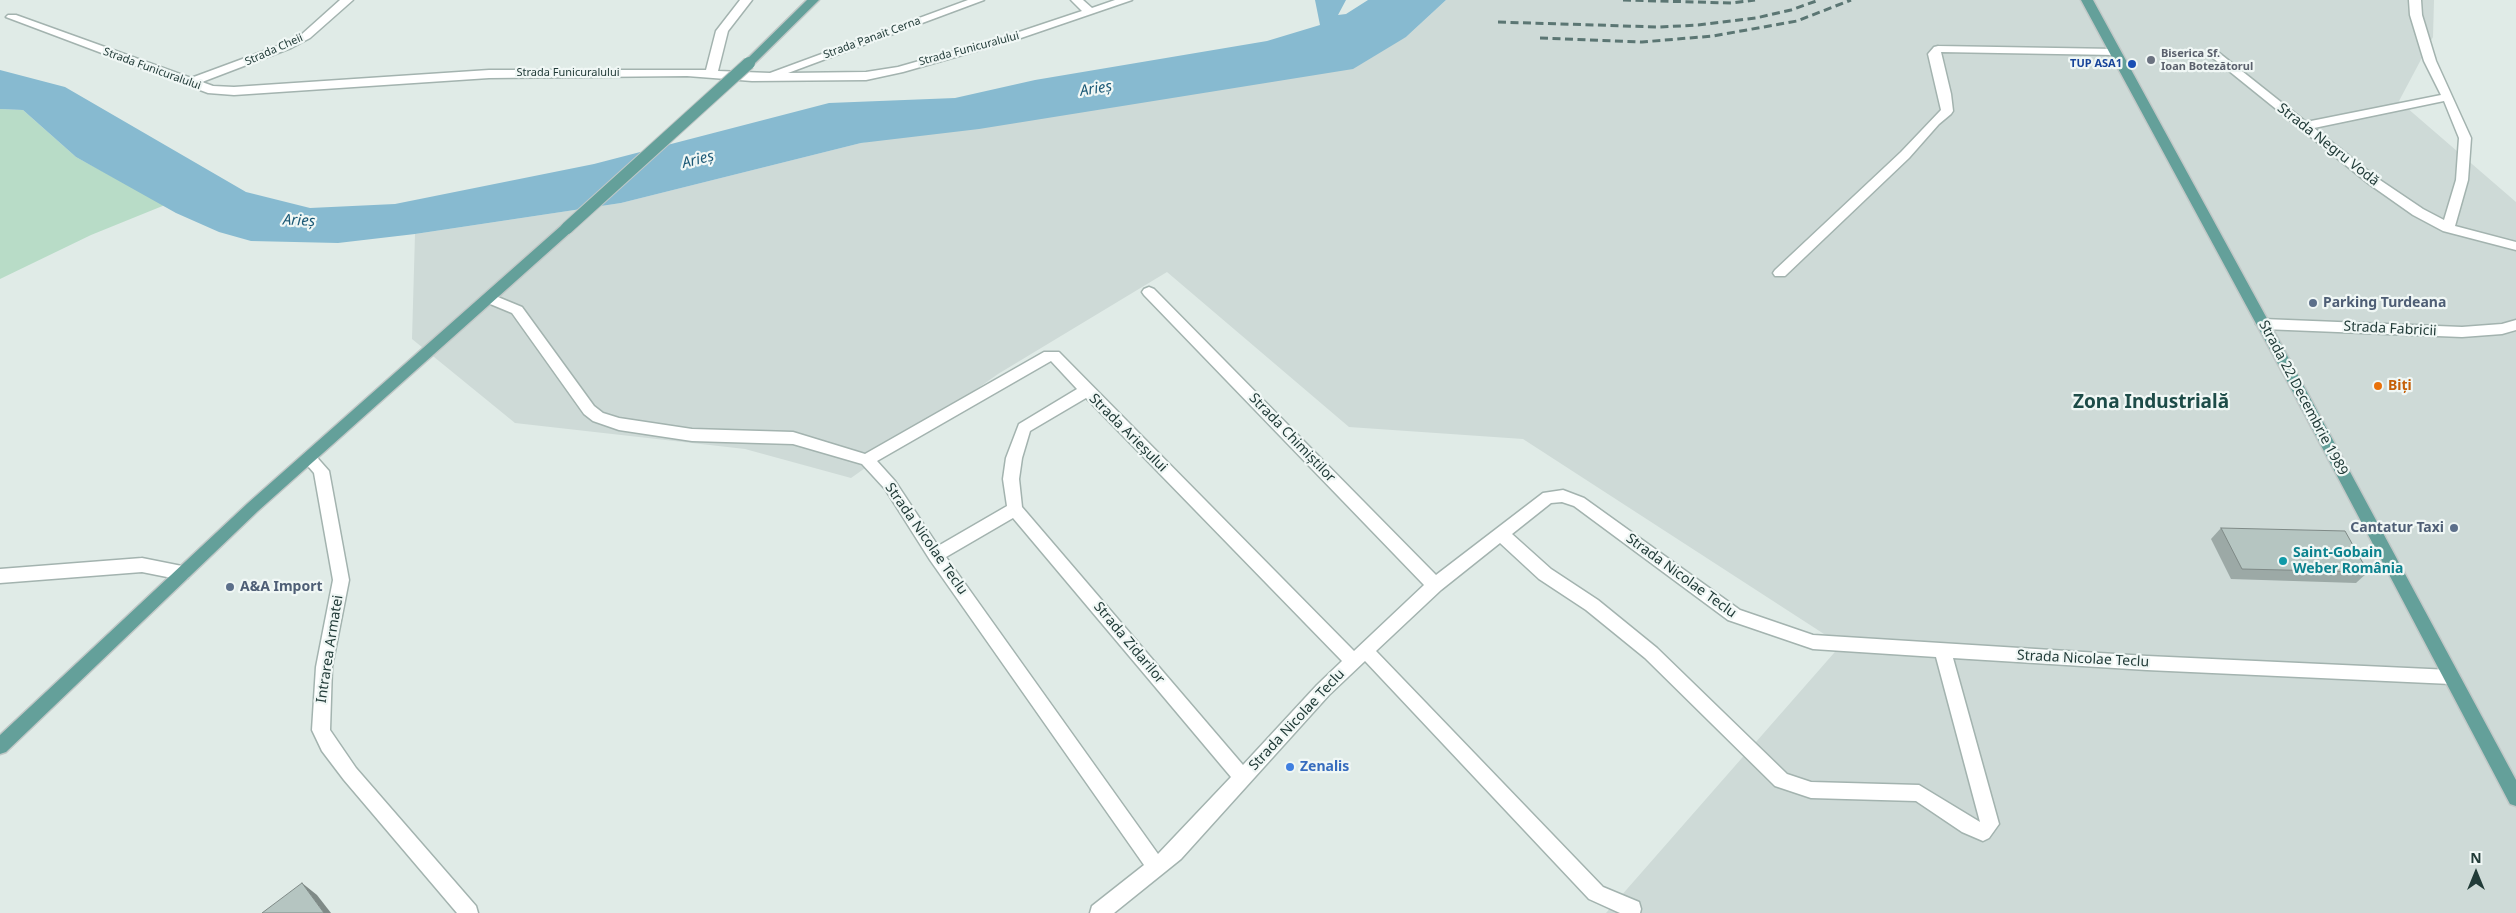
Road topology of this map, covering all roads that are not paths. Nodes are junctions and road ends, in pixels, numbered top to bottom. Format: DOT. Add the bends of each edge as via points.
graph roads {
  1 [pos="347,0"];
  2 [pos="746,0"];
  3 [pos="813,0"];
  4 [pos="978,0"];
  5 [pos="1077,0"];
  6 [pos="1126,0"];
  7 [pos="2087,0"];
  8 [pos="2414,0"];
  9 [pos="1090,12"];
  10 [pos="12,17"];
  11 [pos="2115,52"];
  12 [pos="2214,54"];
  13 [pos="711,74"];
  14 [pos="767,77"];
  15 [pos="191,82"];
  16 [pos="2448,97"];
  17 [pos="2304,126"];
  18 [pos="2448,228"];
  19 [pos="2516,246"];
  20 [pos="1780,273"];
  21 [pos="1149,292"];
  22 [pos="488,298"];
  23 [pos="2263,324"];
  24 [pos="2516,325"];
  25 [pos="1086,390"];
  26 [pos="309,458"];
  27 [pos="867,460"];
  28 [pos="1015,509"];
  29 [pos="1500,533"];
  30 [pos="936,555"];
  31 [pos="182,573"];
  32 [pos="0,576"];
  33 [pos="1435,584"];
  34 [pos="1943,651"];
  35 [pos="1359,656"];
  36 [pos="2451,677"];
  37 [pos="0,746"];
  38 [pos="1243,778"];
  39 [pos="2516,798"];
  40 [pos="1156,866"];
  41 [pos="1632,909"];
  42 [pos="469,913"];
  43 [pos="1099,913"];
  1 -- 15 [label="street, Strada Cheii" via="306,36 287,46"];
  2 -- 13 [label="street" via="722,31"];
  3 -- 22 [label="main road, bridge" via="749,63"];
  4 -- 14 [label="street, Strada Panait Cerna"];
  5 -- 9 [label="street"];
  6 -- 9 [label="street, Strada Funicuralului"];
  7 -- 11 [label="main road, Strada 22 Decembrie 1989"];
  8 -- 16 [label="street" via="2430,61"];
  9 -- 14 [label="street, Strada Funicuralului" via="899,70 837,78"];
  10 -- 15 [label="street, Strada Funicuralului"];
  11 -- 20 [label="street" via="1938,49 1934,54 1947,111"];
  11 -- 23 [label="main road, Strada 22 Decembrie 1989"];
  12 -- 17 [label="street, Strada Negru Vodă"];
  13 -- 14 [label="street, Strada Funicuralului"];
  13 -- 15 [label="street, Strada Funicuralului" via="489,74 234,91 212,90"];
  16 -- 17 [label="street"];
  16 -- 18 [label="street" via="2465,138 2462,180"];
  17 -- 18 [label="street, Strada Negru Vodă" via="2381,186"];
  18 -- 19 [label="street, Strada Negru Vodă"];
  21 -- 33 [label="street, Strada Chimiștilor"];
  22 -- 26 [label="main road"];
  22 -- 27 [label="street" via="516,310 589,410 598,417 619,424 692,435 793,438"];
  23 -- 24 [label="street, Strada Fabricii" via="2462,332"];
  23 -- 36 [label="main road, Strada 22 Decembrie 1989"];
  25 -- 27 [label="street, Strada Arieșului" via="1054,356 1049,356"];
  25 -- 28 [label="street" via="1024,428 1011,479"];
  25 -- 35 [label="street, Strada Arieșului"];
  26 -- 31 [label="main road"];
  26 -- 42 [label="street, Intrarea Armatei" via="321,471 341,580 324,667 321,730 350,774"];
  27 -- 30 [label="street, Strada Nicolae Teclu" via="890,485"];
  28 -- 30 [label="street"];
  28 -- 38 [label="street, Strada Zidarilor"];
  29 -- 33 [label="street, Strada Nicolae Teclu"];
  29 -- 34 [label="street, Strada Nicolae Teclu" via="1548,497 1563,496 1579,502 1744,620 1812,642"];
  29 -- 34 [label="street" via="1545,574 1592,605 1651,653 1781,780 1811,790 1920,794 1968,826 1983,832 1990,824"];
  30 -- 40 [label="street, Strada Nicolae Teclu"];
  31 -- 32 [label="street" via="142,565"];
  31 -- 37 [label="main road"];
  33 -- 35 [label="street, Strada Nicolae Teclu"];
  34 -- 36 [label="street, Strada Nicolae Teclu"];
  35 -- 38 [label="street, Strada Nicolae Teclu" via="1323,690"];
  35 -- 41 [label="street, Strada Arieșului" via="1596,893"];
  36 -- 39 [label="main road, Strada 22 Decembrie 1989"];
  38 -- 40 [label="street, Strada Nicolae Teclu" via="1174,853"];
  40 -- 43 [label="street, Strada Nicolae Teclu"];
}
